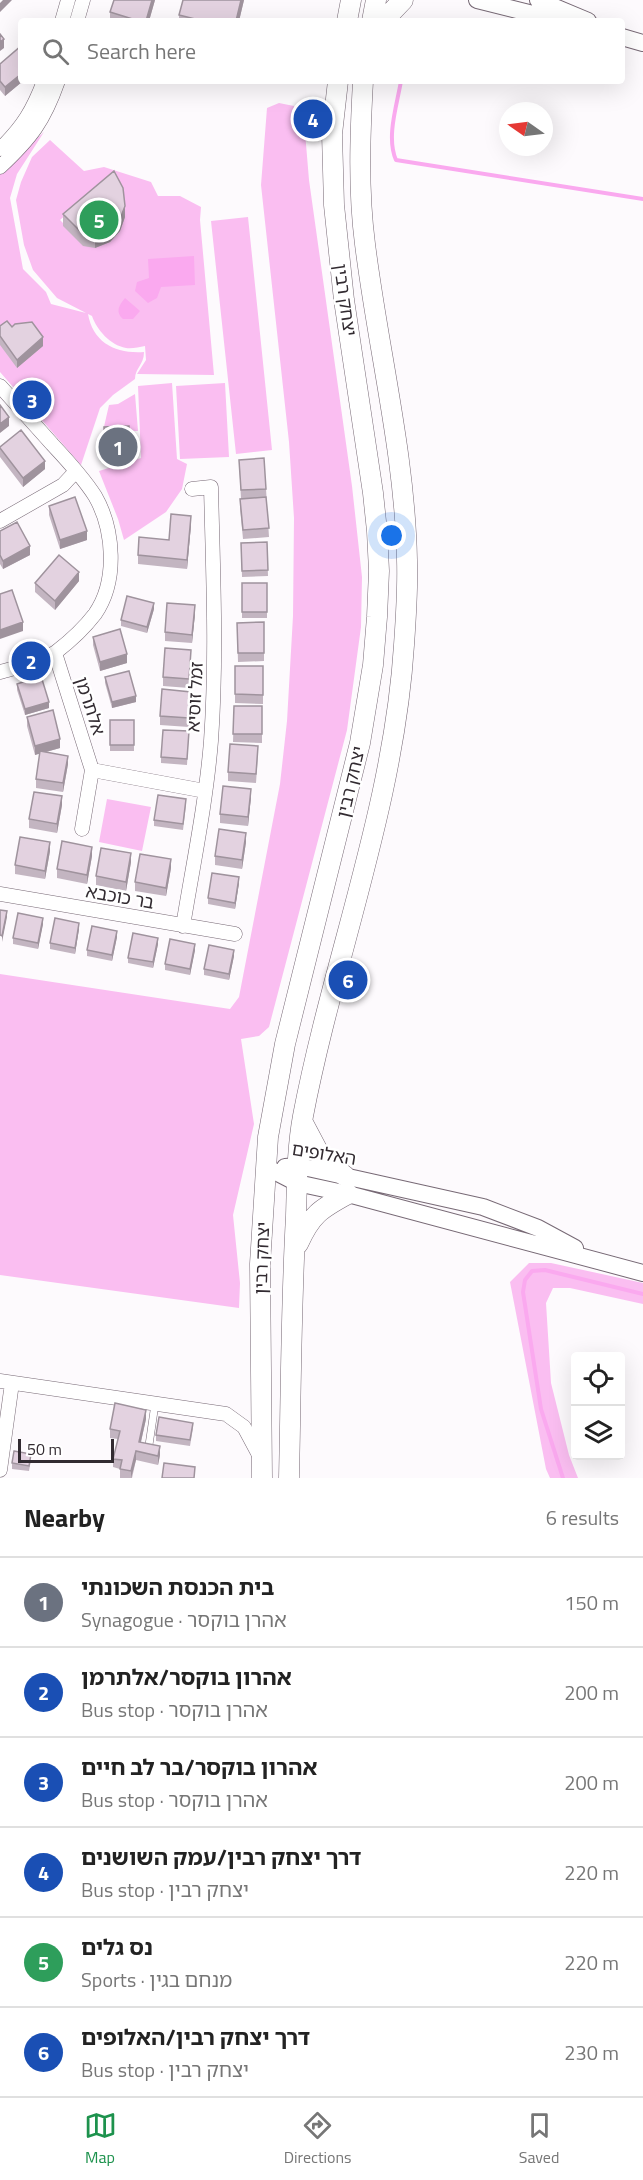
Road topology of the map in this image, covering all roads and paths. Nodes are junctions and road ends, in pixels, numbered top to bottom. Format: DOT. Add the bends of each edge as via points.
graph roads {
  1 [pos="67,0"];
  2 [pos="83,0"];
  3 [pos="343,0"];
  4 [pos="351,0"];
  5 [pos="376,0"];
  6 [pos="403,0"];
  7 [pos="477,0"];
  8 [pos="538,0"];
  9 [pos="63,18"];
  10 [pos="78,18"];
  11 [pos="346,18"];
  12 [pos="347,18"];
  13 [pos="373,18"];
  14 [pos="386,18"];
  15 [pos="549,18"];
  16 [pos="581,18"];
  17 [pos="625,38"];
  18 [pos="643,43"];
  19 [pos="43,84"];
  20 [pos="57,84"];
  21 [pos="338,84"];
  22 [pos="363,84"];
  23 [pos="2,142"];
  24 [pos="0,167"];
  25 [pos="0,386"];
  26 [pos="76,471"];
  27 [pos="192,489"];
  28 [pos="0,522"];
  29 [pos="55,653"];
  30 [pos="0,672"];
  31 [pos="92,770"];
  32 [pos="205,791"];
  33 [pos="82,829"];
  34 [pos="0,894"];
  35 [pos="183,926"];
  36 [pos="235,934"];
  37 [pos="302,1121"];
  38 [pos="266,1167"];
  39 [pos="298,1175"];
  40 [pos="346,1185"];
  41 [pos="293,1255"];
  42 [pos="643,1273"];
  43 [pos="6,1382"];
  44 [pos="155,1404"];
  45 [pos="148,1445"];
  46 [pos="1,1463"];
  47 [pos="262,1471"];
  48 [pos="290,1478"];
  1 -- 9 [label="street"];
  2 -- 10 [label="street"];
  3 -- 11 [label="main road"];
  4 -- 12 [label="main road"];
  5 -- 13 [label="main road"];
  6 -- 14 [label="main road"];
  7 -- 15 [label="street"];
  8 -- 16 [label="street"];
  17 -- 18 [label="street"];
  19 -- 23 [label="street" via="23,126"];
  20 -- 24 [label="street" via="33,134"];
  21 -- 38 [label="main road, יצחק רבין" via="332,134 334,205 375,512 377,617 360,743 285,1044"];
  22 -- 37 [label="main road, יצחק רבין" via="364,243 399,463 407,559 405,631 396,723 385,777"];
  25 -- 26 [label="street"];
  26 -- 28 [label="street" via="63,485"];
  26 -- 29 [label="street" via="94,495 106,522 110,565 95,614"];
  27 -- 32 [label="street, זמל זוסיא" via="211,487 215,653"];
  29 -- 30 [label="street"];
  29 -- 31 [label="street, אלתרמן"];
  31 -- 32 [label="street"];
  31 -- 33 [label="street, אלתרמן"];
  32 -- 35 [label="street, זמל זוסיא"];
  34 -- 35 [label="street, בר כוכבא"];
  35 -- 36 [label="street, בר כוכבא"];
  37 -- 39 [label="main road, יצחק רבין"];
  37 -- 40 [label="main road" via="321,1157"];
  38 -- 39 [label="street, האלופים"];
  38 -- 47 [label="main road, יצחק רבין" via="260,1264"];
  39 -- 40 [label="street, האלופים"];
  39 -- 41 [label="main road, יצחק רבין"];
  40 -- 41 [label="main road" via="307,1224"];
  40 -- 42 [label="street, האלופים"];
  41 -- 48 [label="main road, יצחק רבין"];
  43 -- 44 [label="street"];
  43 -- 46 [label="street"];
  44 -- 45 [label="lane"];
  44 -- 47 [label="street" via="231,1416 248,1431"];
}
